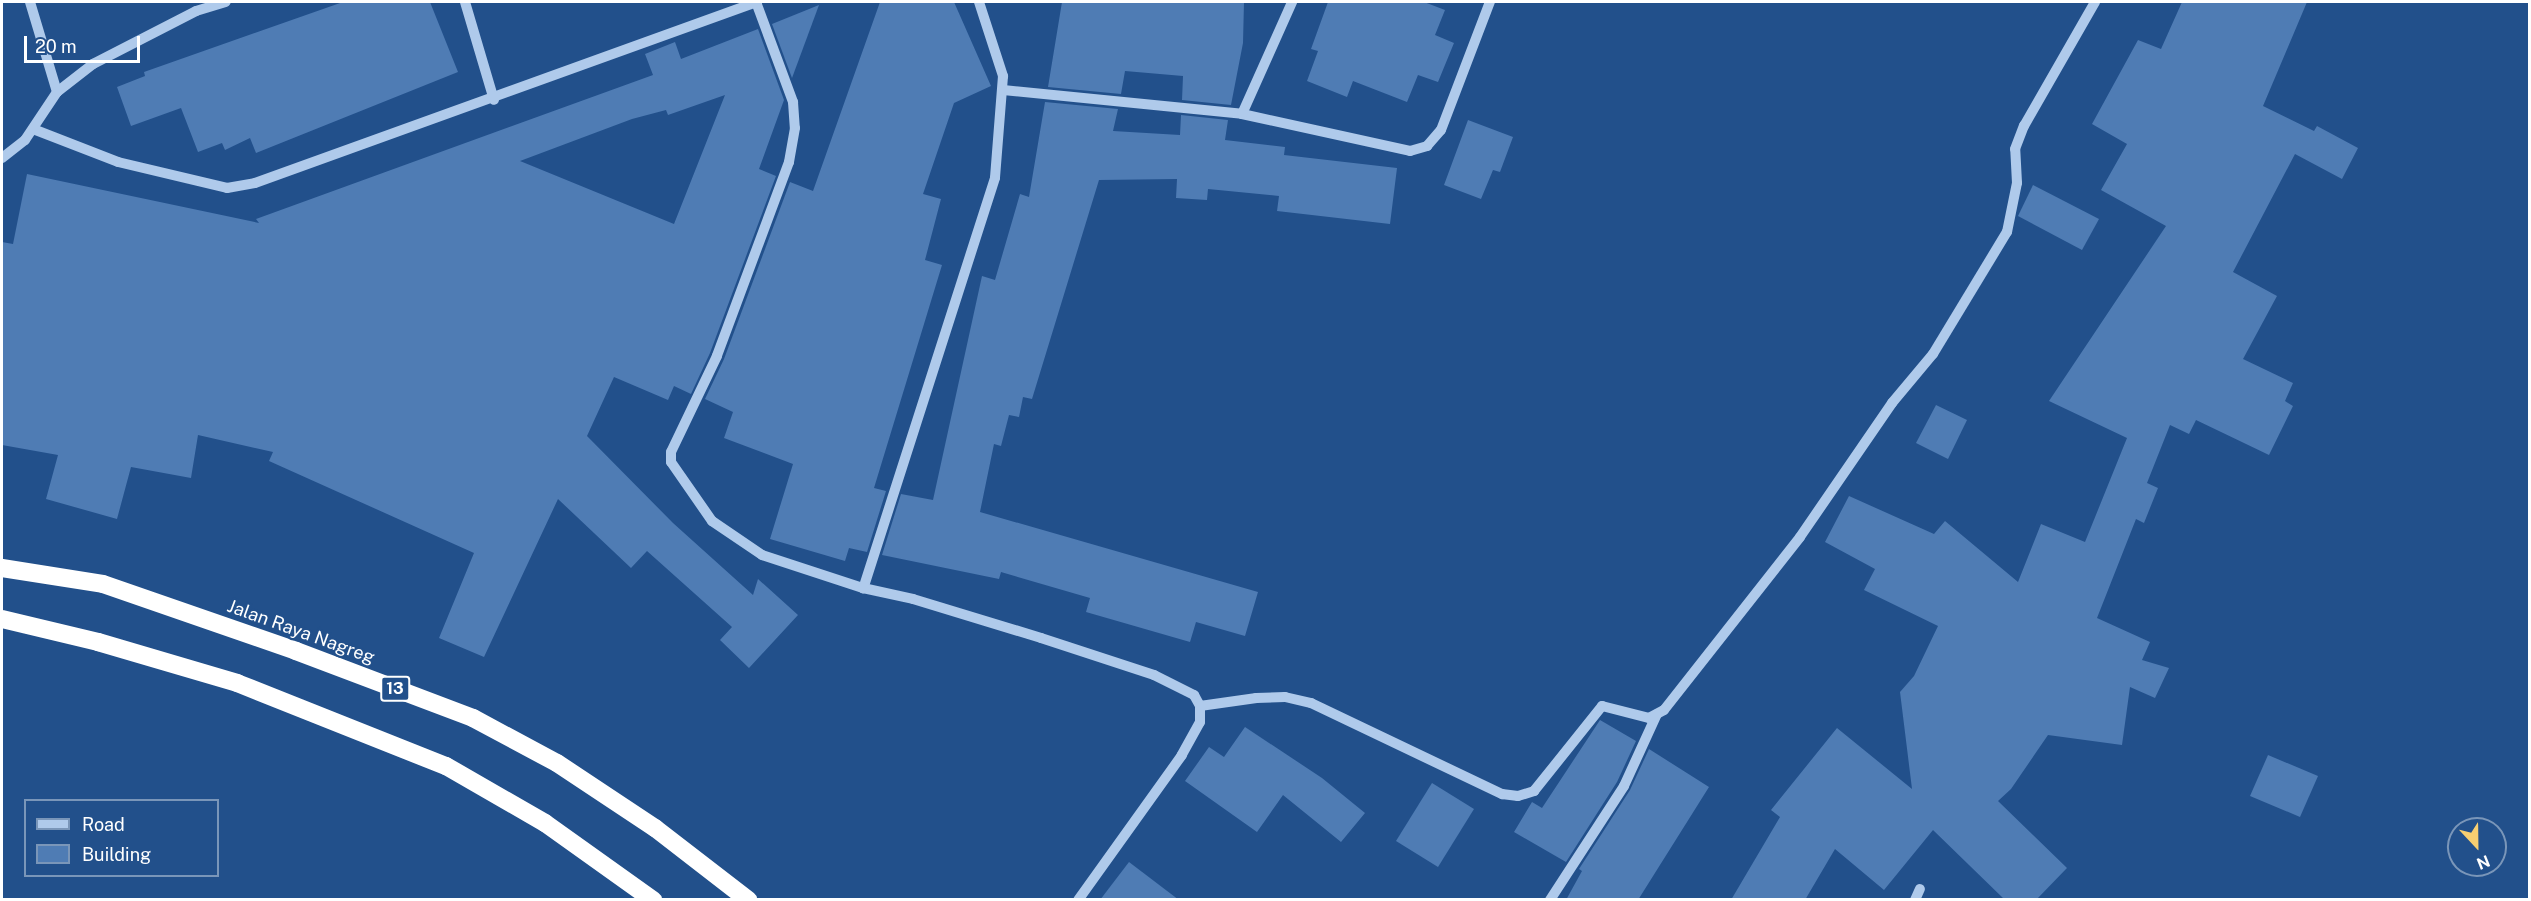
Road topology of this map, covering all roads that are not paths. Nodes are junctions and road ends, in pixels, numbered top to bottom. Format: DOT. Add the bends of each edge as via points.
graph roads {
  1 [pos="30,2"];
  2 [pos="226,2"];
  3 [pos="465,2"];
  4 [pos="757,2"];
  5 [pos="979,2"];
  6 [pos="1292,2"];
  7 [pos="1490,2"];
  8 [pos="2095,2"];
  9 [pos="1003,90"];
  10 [pos="57,92"];
  11 [pos="494,100"];
  12 [pos="1242,114"];
  13 [pos="33,129"];
  14 [pos="2,158"];
  15 [pos="2,568"];
  16 [pos="863,588"];
  17 [pos="2,619"];
  18 [pos="1200,706"];
  19 [pos="1657,714"];
  20 [pos="652,900"];
  21 [pos="748,900"];
  22 [pos="1078,900"];
  23 [pos="1550,900"];
  1 -- 10 [label="street"];
  2 -- 10 [label="street" via="196,11 93,64"];
  3 -- 11 [label="street"];
  4 -- 11 [label="street"];
  4 -- 16 [label="street" via="794,102 795,128 789,162 717,356 670,452 671,462 712,521 762,555"];
  5 -- 9 [label="street" via="992,32"];
  6 -- 12 [label="street"];
  7 -- 12 [label="street" via="1441,130 1427,146 1410,151"];
  8 -- 19 [label="street" via="2024,126 2015,149 2017,183 2007,232 1933,354 1892,403 1800,537"];
  9 -- 12 [label="street"];
  9 -- 16 [label="street" via="995,178"];
  10 -- 13 [label="street"];
  11 -- 13 [label="street" via="255,183 227,188 118,162"];
  13 -- 14 [label="street"];
  15 -- 21 [label="highway, Jalan Raya Nagreg / 13" via="103,584 473,718 557,763 636,815"];
  16 -- 18 [label="street" via="913,599 1154,675 1194,695"];
  17 -- 20 [label="highway" via="98,642 237,683 446,766 545,823"];
  18 -- 19 [label="street" via="1285,697 1311,703 1502,794 1518,796 1534,791 1602,706 1631,716 1649,718"];
  18 -- 22 [label="street" via="1200,722 1182,755"];
  19 -- 23 [label="street" via="1624,786"];
}
